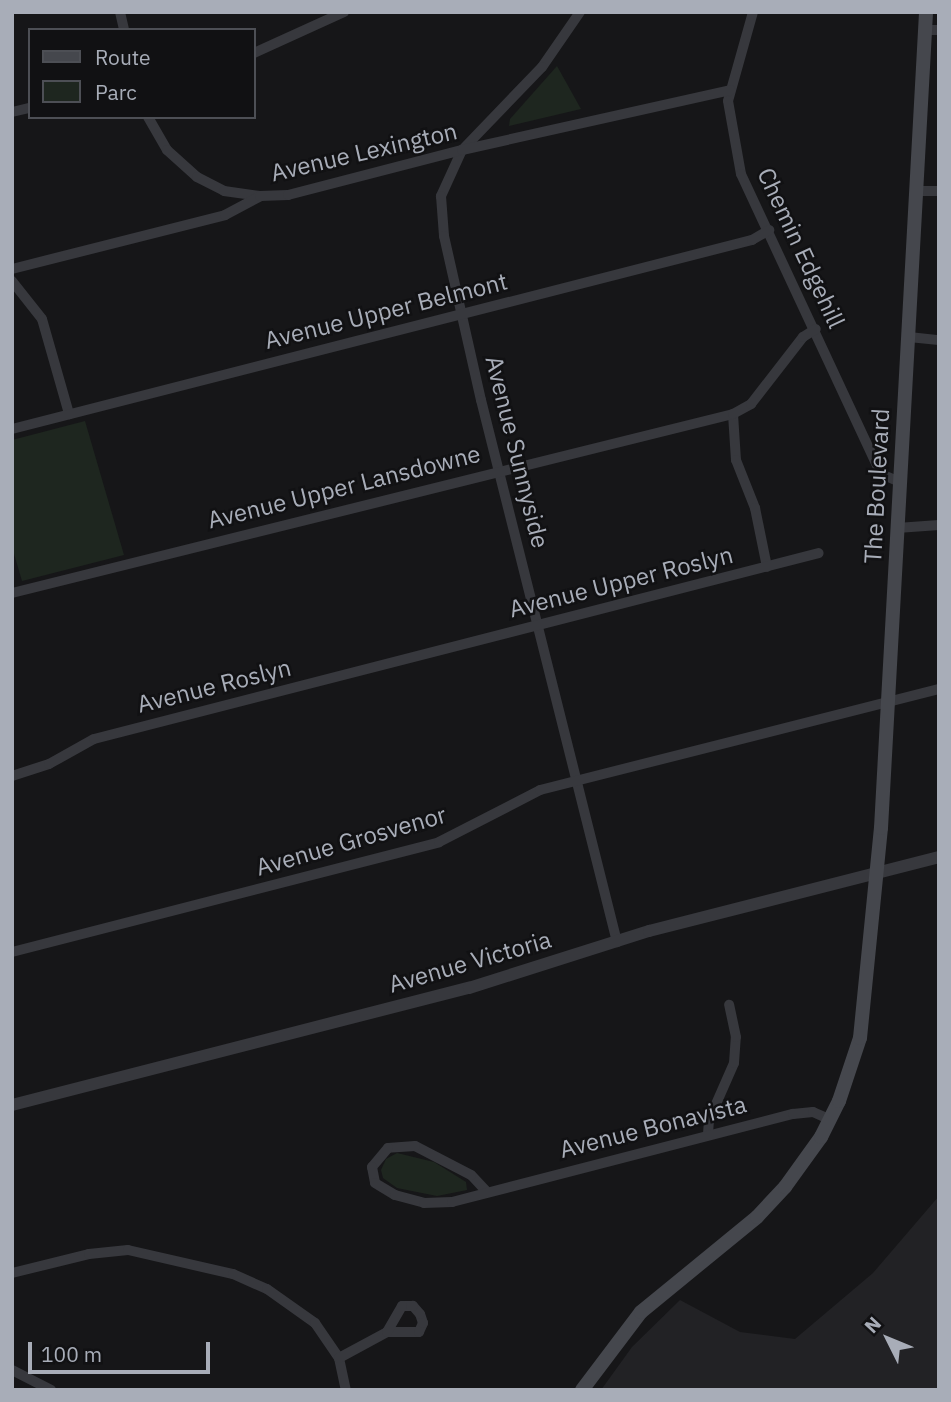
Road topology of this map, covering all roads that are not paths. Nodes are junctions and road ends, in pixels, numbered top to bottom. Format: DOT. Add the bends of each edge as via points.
graph roads {
  1 [pos="344,12"];
  2 [pos="580,12"];
  3 [pos="753,12"];
  4 [pos="926,12"];
  5 [pos="932,30"];
  6 [pos="256,52"];
  7 [pos="730,90"];
  8 [pos="149,119"];
  9 [pos="462,150"];
  10 [pos="915,191"];
  11 [pos="939,191"];
  12 [pos="260,196"];
  13 [pos="769,230"];
  14 [pos="12,269"];
  15 [pos="12,281"];
  16 [pos="462,314"];
  17 [pos="816,329"];
  18 [pos="908,337"];
  19 [pos="939,340"];
  20 [pos="69,414"];
  21 [pos="733,414"];
  22 [pos="12,429"];
  23 [pos="499,470"];
  24 [pos="900,482"];
  25 [pos="939,524"];
  26 [pos="897,528"];
  27 [pos="819,553"];
  28 [pos="767,567"];
  29 [pos="12,593"];
  30 [pos="537,625"];
  31 [pos="432,652"];
  32 [pos="939,689"];
  33 [pos="888,703"];
  34 [pos="12,776"];
  35 [pos="576,782"];
  36 [pos="939,857"];
  37 [pos="877,873"];
  38 [pos="617,942"];
  39 [pos="12,952"];
  40 [pos="729,1005"];
  41 [pos="12,1105"];
  42 [pos="829,1119"];
  43 [pos="708,1135"];
  44 [pos="487,1192"];
  45 [pos="12,1273"];
  46 [pos="387,1332"];
  47 [pos="339,1357"];
  48 [pos="12,1370"];
  49 [pos="51,1390"];
  50 [pos="346,1390"];
  51 [pos="582,1390"];
  1 -- 6 [label="street"];
  2 -- 9 [label="street, Avenue Sunnyside" via="542,67"];
  3 -- 7 [label="street, Chemin Edgehill" via="740,69"];
  4 -- 5 [label="main road, The Boulevard"];
  5 -- 10 [label="main road, The Boulevard"];
  7 -- 9 [label="street, Avenue Lexington"];
  7 -- 13 [label="street, Chemin Edgehill" via="728,117 737,159"];
  8 -- 12 [label="street" via="167,150 197,177 224,191"];
  9 -- 12 [label="street, Avenue Lexington" via="288,195"];
  9 -- 16 [label="street, Avenue Sunnyside" via="441,196 444,236"];
  10 -- 11 [label="street"];
  10 -- 18 [label="main road, The Boulevard"];
  12 -- 14 [label="street, Avenue Lexington" via="225,215"];
  13 -- 16 [label="street, Avenue Upper Belmont" via="752,240"];
  13 -- 17 [label="street, Chemin Edgehill"];
  15 -- 20 [label="street" via="42,319"];
  16 -- 20 [label="street, Avenue Upper Belmont"];
  16 -- 23 [label="street, Avenue Sunnyside"];
  17 -- 21 [label="street, Avenue Upper Lansdowne" via="803,337 751,404"];
  17 -- 24 [label="street, Chemin Edgehill" via="881,474"];
  18 -- 19 [label="street"];
  18 -- 24 [label="main road, The Boulevard"];
  20 -- 22 [label="street, Avenue Upper Belmont"];
  21 -- 23 [label="street, Avenue Upper Lansdowne"];
  21 -- 28 [label="street" via="733,450 755,508"];
  23 -- 29 [label="street, Avenue Upper Lansdowne"];
  23 -- 30 [label="street, Avenue Sunnyside"];
  24 -- 26 [label="main road, The Boulevard"];
  25 -- 26 [label="street"];
  26 -- 33 [label="main road, The Boulevard"];
  27 -- 28 [label="street, Avenue Upper Roslyn"];
  28 -- 30 [label="street, Avenue Upper Roslyn"];
  30 -- 31 [label="street, Avenue Upper Roslyn"];
  30 -- 35 [label="street, Avenue Sunnyside"];
  31 -- 34 [label="street, Avenue Roslyn" via="94,738 49,764"];
  32 -- 33 [label="street, Avenue Grosvenor"];
  33 -- 35 [label="street, Avenue Grosvenor"];
  33 -- 37 [label="main road, The Boulevard"];
  35 -- 38 [label="street, Avenue Sunnyside"];
  35 -- 39 [label="street, Avenue Grosvenor" via="526,795 451,838 426,846"];
  36 -- 37 [label="street, Avenue Victoria"];
  37 -- 38 [label="street, Avenue Victoria"];
  37 -- 42 [label="main road, The Boulevard" via="856,1052"];
  38 -- 41 [label="street, Avenue Victoria" via="469,988"];
  40 -- 43 [label="street" via="736,1037 734,1063 710,1116"];
  42 -- 43 [label="street, Avenue Bonavista" via="804,1112"];
  42 -- 51 [label="main road, The Boulevard" via="804,1163 770,1205 641,1311"];
  43 -- 44 [label="street, Avenue Bonavista"];
  44 -- 44 [label="street, Avenue Bonavista" via="471,1175 415,1146 388,1148 372,1167 379,1186 411,1201 452,1202"];
  45 -- 47 [label="street" via="119,1251 215,1268 255,1283 300,1310 322,1331"];
  46 -- 47 [label="street"];
  47 -- 50 [label="street"];
  48 -- 49 [label="street"];
}
